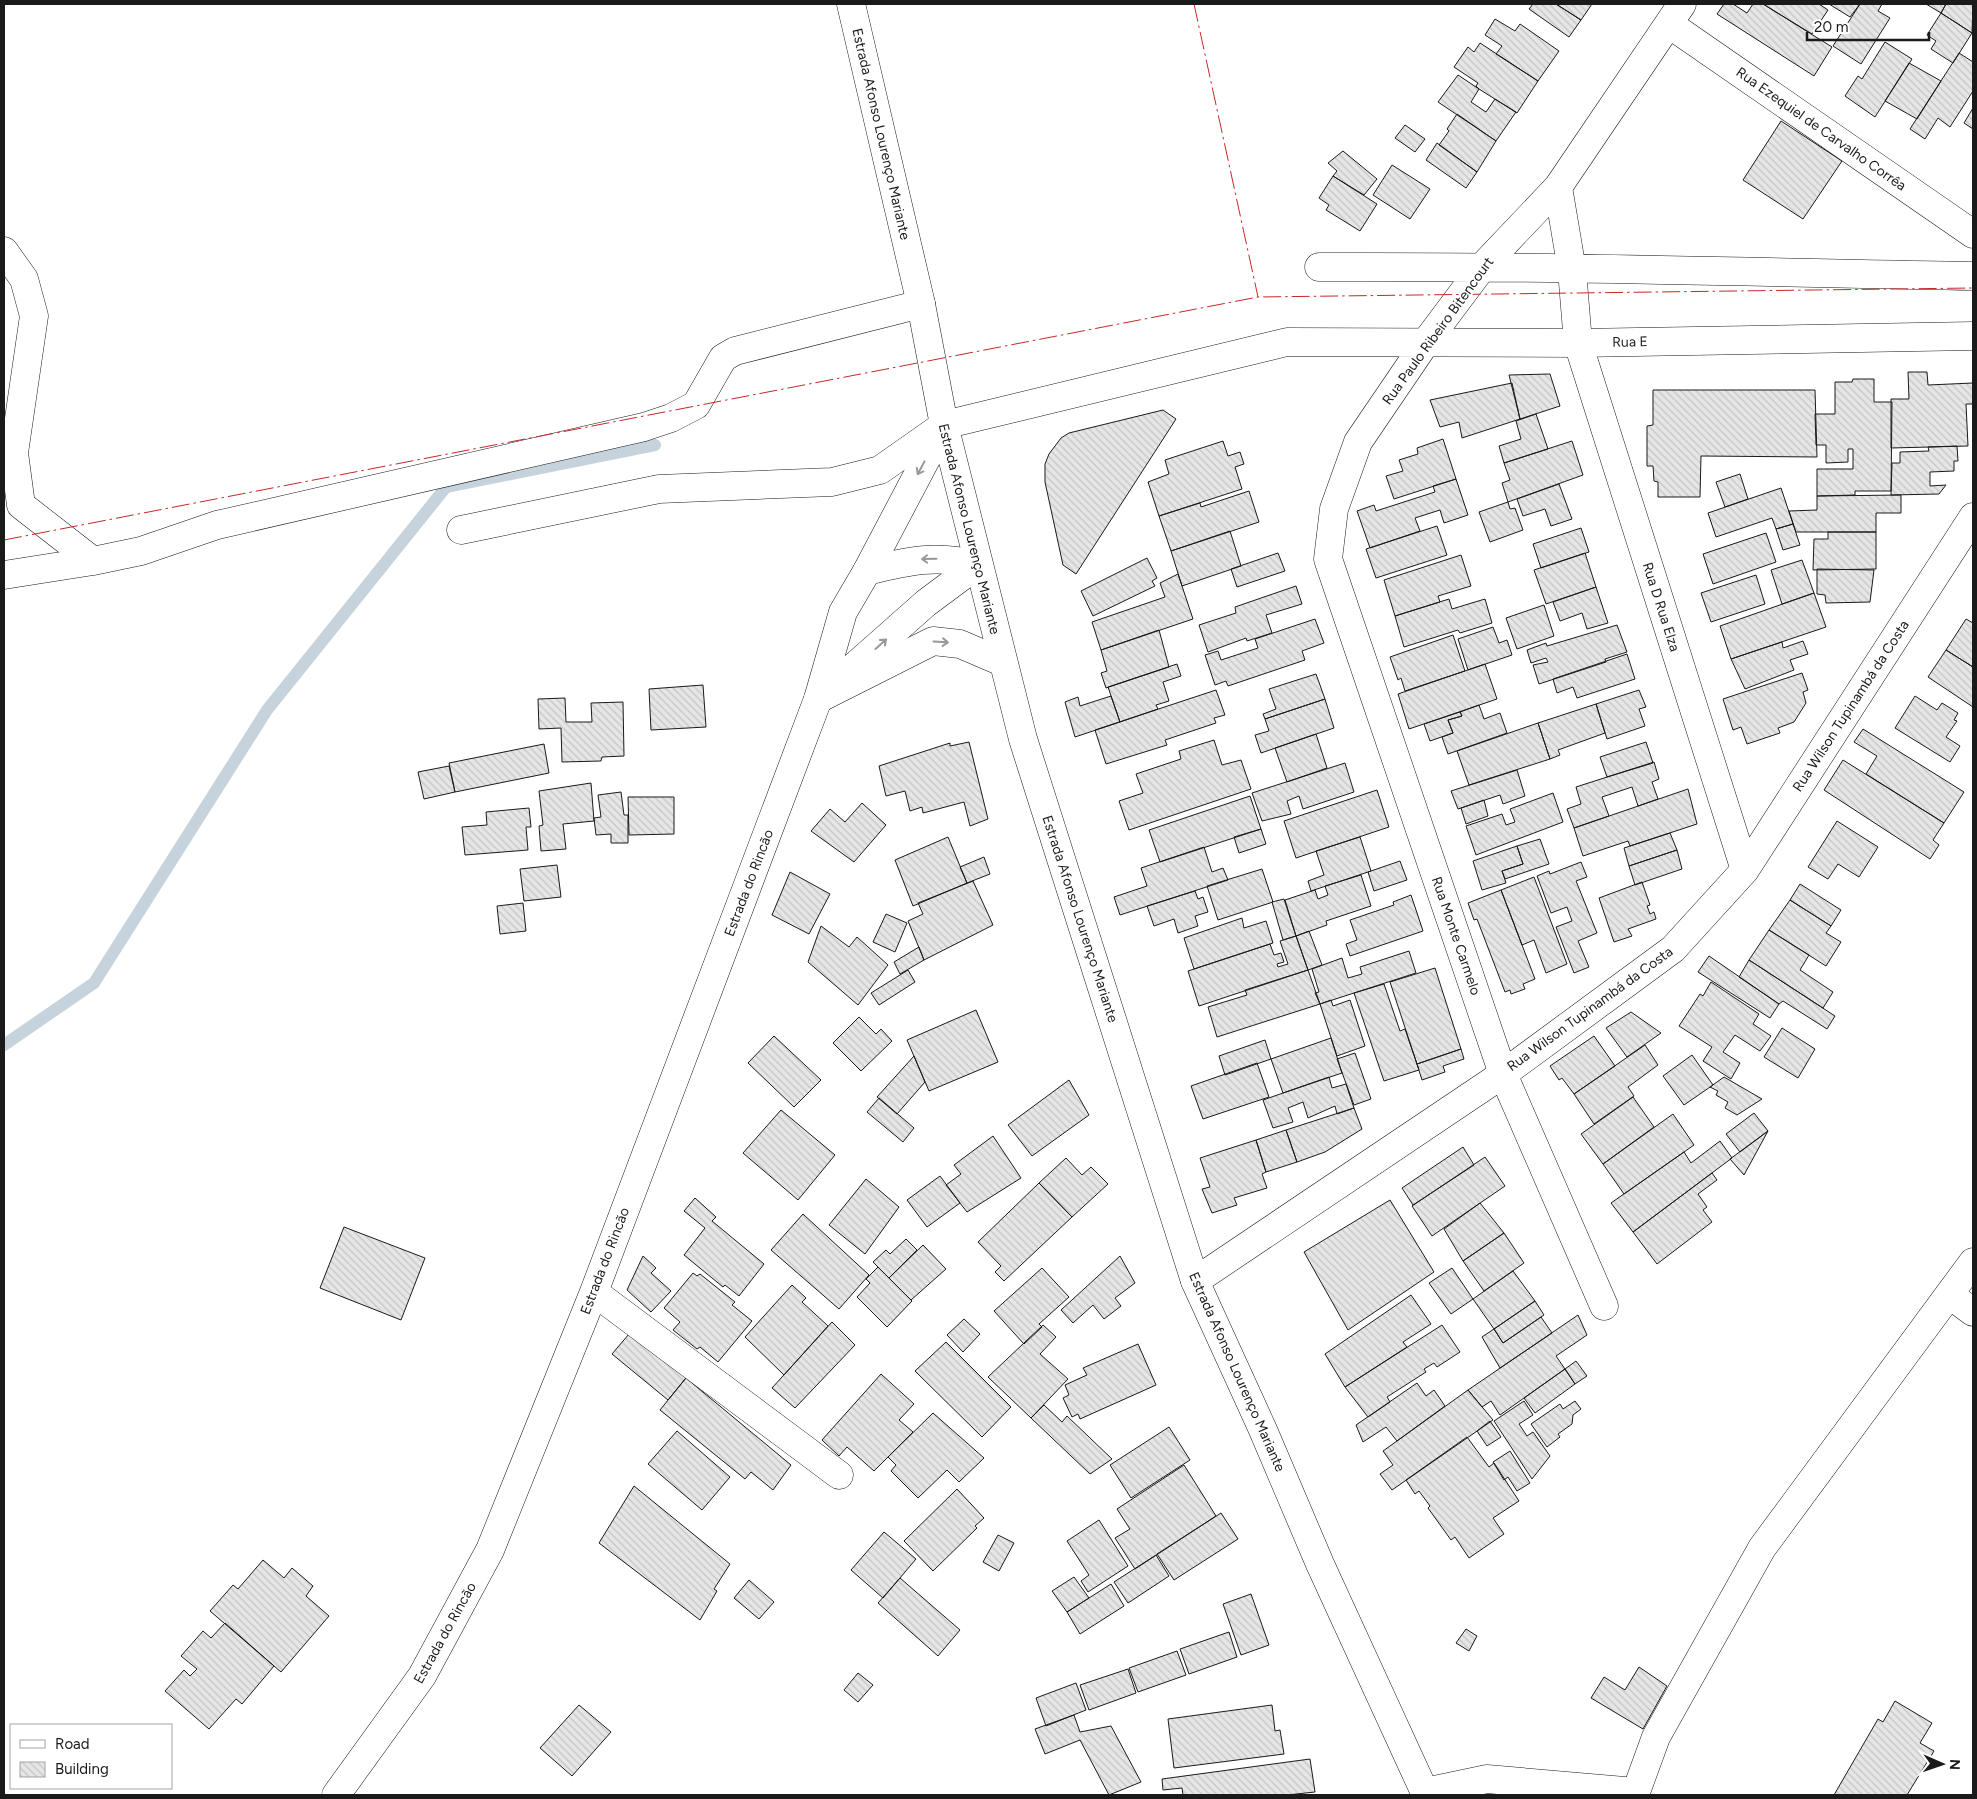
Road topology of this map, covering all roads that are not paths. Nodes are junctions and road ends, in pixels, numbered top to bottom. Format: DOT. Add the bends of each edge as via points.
graph roads {
  1 [pos="851,4"];
  2 [pos="1676,14"];
  3 [pos="1558,187"];
  4 [pos="1973,234"];
  5 [pos="4,252"];
  6 [pos="1483,266"];
  7 [pos="1319,267"];
  8 [pos="1572,270"];
  9 [pos="1973,276"];
  10 [pos="921,304"];
  11 [pos="1973,336"];
  12 [pos="1426,342"];
  13 [pos="1578,343"];
  14 [pos="944,425"];
  15 [pos="1973,516"];
  16 [pos="461,530"];
  17 [pos="1328,559"];
  18 [pos="93,561"];
  19 [pos="978,565"];
  20 [pos="867,571"];
  21 [pos="4,575"];
  22 [pos="1002,662"];
  23 [pos="818,699"];
  24 [pos="1745,870"];
  25 [pos="1503,1074"];
  26 [pos="1973,1262"];
  27 [pos="1195,1281"];
  28 [pos="594,1292"];
  29 [pos="1950,1295"];
  30 [pos="1604,1306"];
  31 [pos="1973,1312"];
  32 [pos="839,1475"];
  33 [pos="1491,1787"];
  34 [pos="1425,1794"];
  35 [pos="1636,1794"];
  36 [pos="336,1795"];
  1 -- 10 [label="street, Estrada Afonso Lourenço Mariante"];
  2 -- 3 [label="street, Rua Paulo Ribeiro Bitencourt"];
  2 -- 4 [label="street, Rua Ezequiel de Carvalho Corrêa"];
  3 -- 6 [label="street, Rua Paulo Ribeiro Bitencourt"];
  3 -- 8 [label="street, Rua D Rua Elza"];
  5 -- 18 [label="street" via="24,279 34,316 14,453 22,505"];
  6 -- 7 [label="street"];
  6 -- 8 [label="street"];
  6 -- 12 [label="street, Rua Paulo Ribeiro Bitencourt"];
  8 -- 9 [label="street"];
  8 -- 13 [label="street, Rua D Rua Elza"];
  10 -- 14 [label="street, Estrada Afonso Lourenço Mariante"];
  10 -- 18 [label="street" via="735,351 724,358 696,406 644,427 217,525 141,551"];
  11 -- 13 [label="street, Rua E"];
  12 -- 13 [label="street, Rua E"];
  12 -- 14 [label="street, Rua E" via="1287,342"];
  12 -- 17 [label="street, Rua Paulo Ribeiro Bitencourt" via="1358,442 1334,509"];
  13 -- 24 [label="street, Rua D Rua Elza"];
  14 -- 16 [label="street" via="880,470 832,482 659,489"];
  14 -- 19 [label="street, Estrada Afonso Lourenço Mariante"];
  14 -- 20 [label="street, Estrada do Rincão, one-way"];
  15 -- 24 [label="street, Rua Wilson Tupinambá da Costa"];
  17 -- 25 [label="street, Rua Monte Carmelo"];
  18 -- 21 [label="street"];
  19 -- 20 [label="street, one-way" via="957,560 912,559"];
  19 -- 22 [label="street, Estrada Afonso Lourenço Mariante"];
  23 -- 19 [label="street, Estrada do Rincão, one-way" via="926,604"];
  20 -- 23 [label="street, Estrada do Rincão" via="843,612"];
  23 -- 22 [label="street, one-way" via="933,641 960,644"];
  22 -- 27 [label="street, Estrada Afonso Lourenço Mariante" via="1023,739"];
  23 -- 28 [label="street, Estrada do Rincão"];
  24 -- 25 [label="street, Rua Wilson Tupinambá da Costa" via="1673,949"];
  25 -- 27 [label="street, Rua Wilson Tupinambá da Costa"];
  25 -- 30 [label="street, Rua Monte Carmelo"];
  26 -- 29 [label="street"];
  27 -- 34 [label="street, Estrada Afonso Lourenço Mariante"];
  28 -- 32 [label="street"];
  28 -- 36 [label="street, Estrada do Rincão" via="490,1550 422,1676"];
  29 -- 31 [label="street"];
  29 -- 35 [label="street" via="1762,1548 1656,1737"];
  33 -- 34 [label="street"];
  33 -- 35 [label="street"];
}
